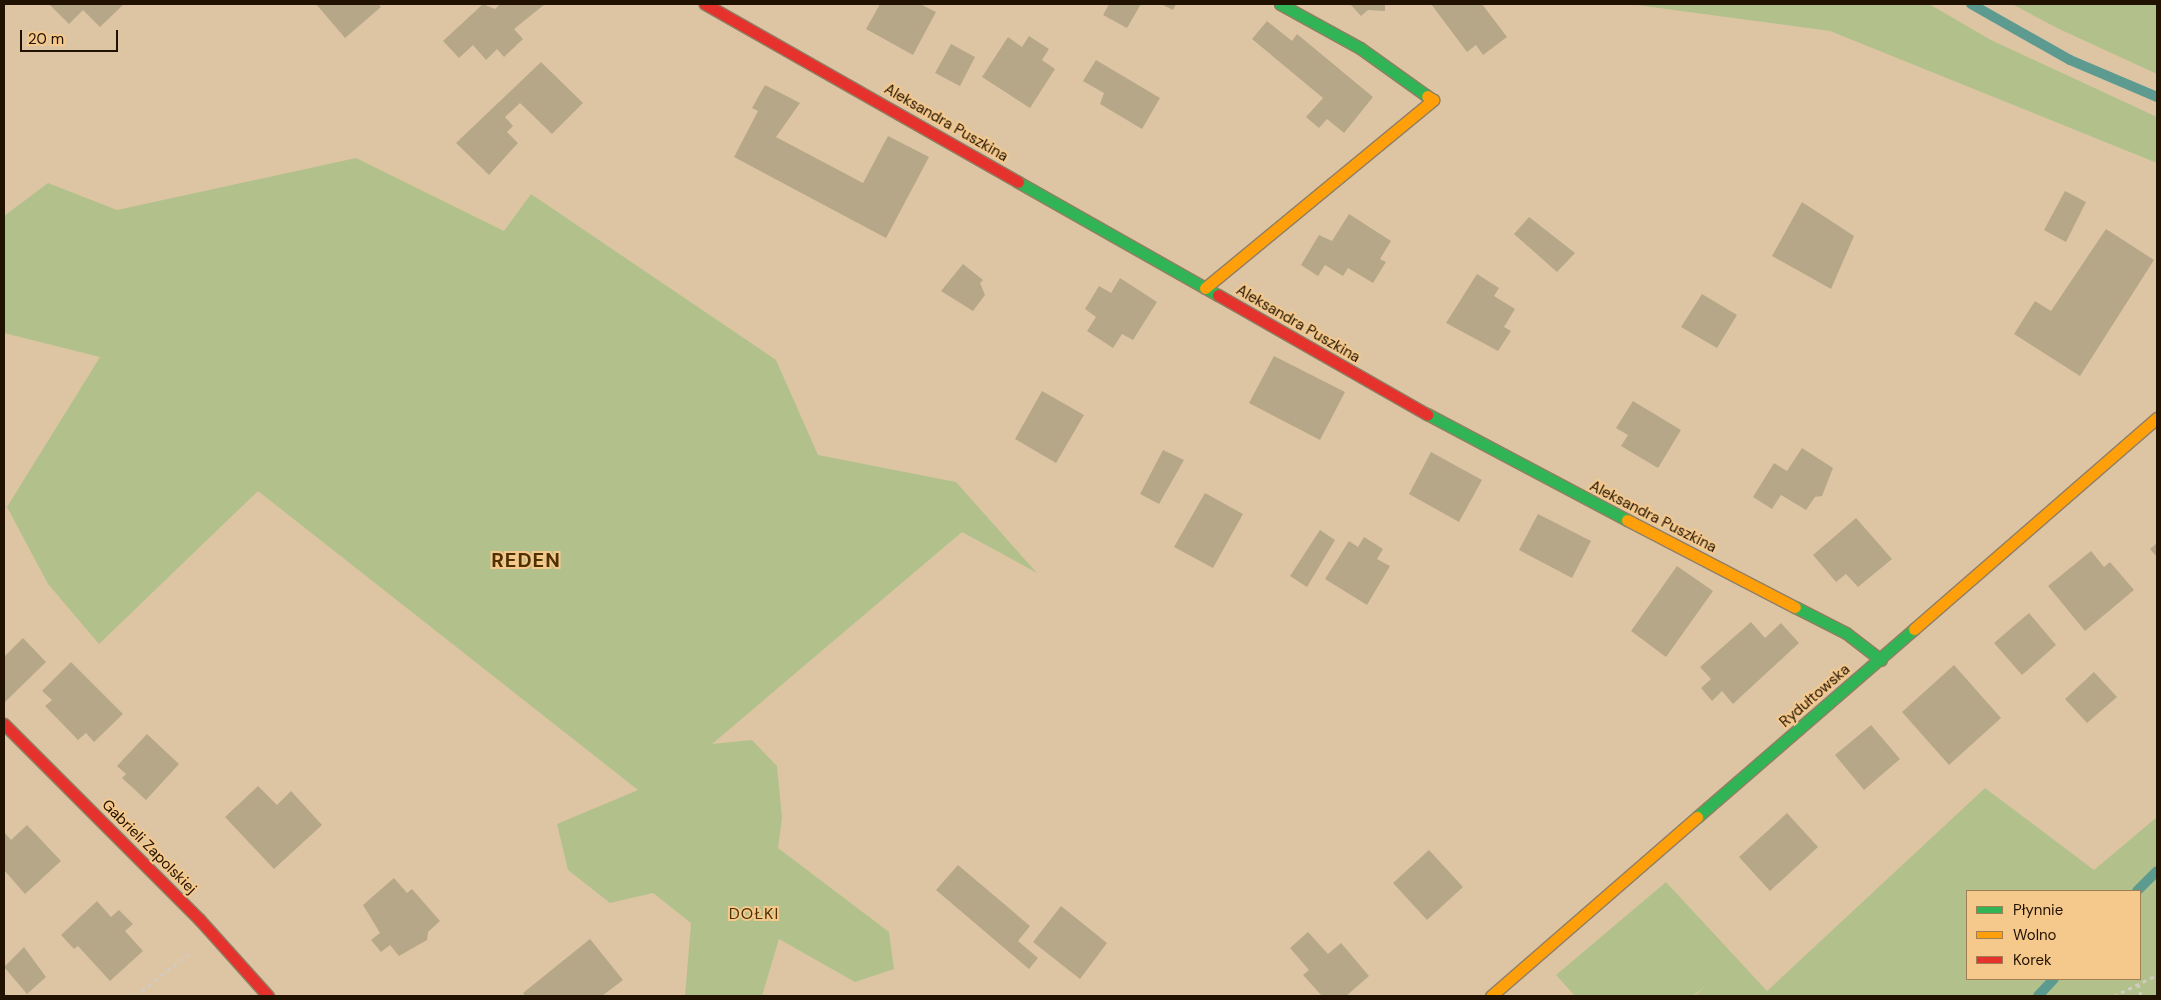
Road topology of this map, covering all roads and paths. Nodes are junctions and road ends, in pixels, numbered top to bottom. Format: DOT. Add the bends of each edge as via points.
graph roads {
  1 [pos="705,4"];
  2 [pos="1280,4"];
  3 [pos="1205,288"];
  4 [pos="2157,418"];
  5 [pos="1881,660"];
  6 [pos="4,724"];
  7 [pos="212,934"];
  8 [pos="2157,975"];
  9 [pos="2138,984"];
  10 [pos="136,996"];
  11 [pos="268,996"];
  12 [pos="1491,996"];
  13 [pos="1704,996"];
  14 [pos="1709,996"];
  15 [pos="2114,996"];
  16 [pos="2141,996"];
  1 -- 3 [label="street, Aleksandra Puszkina"];
  2 -- 3 [label="street" via="1360,48 1433,100"];
  3 -- 5 [label="street, Aleksandra Puszkina" via="1469,438 1846,633"];
  4 -- 5 [label="street, Rydułtowska"];
  5 -- 12 [label="street, Rydułtowska"];
  6 -- 7 [label="street, Gabrieli Zapolskiej"];
  7 -- 10 [label="path"];
  7 -- 11 [label="street, Gabrieli Zapolskiej"];
  8 -- 9 [label="path"];
  9 -- 15 [label="path"];
  9 -- 16 [label="path"];
  13 -- 14 [label="path"];
}
